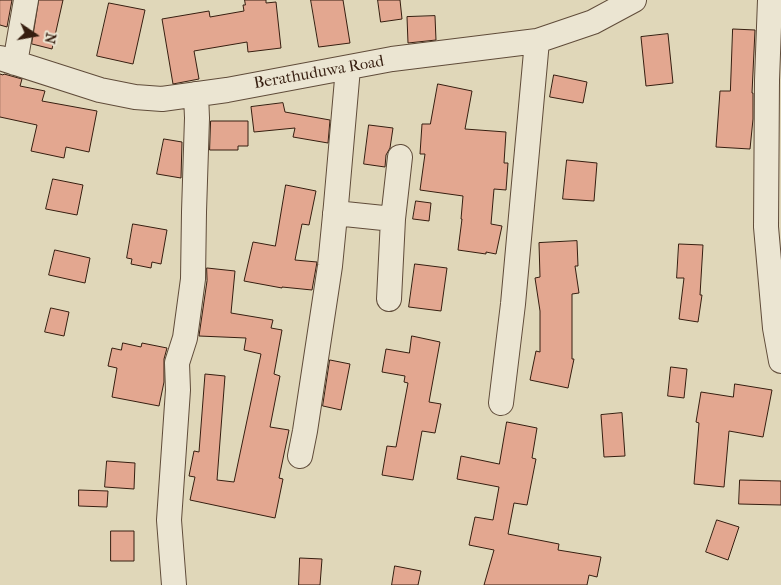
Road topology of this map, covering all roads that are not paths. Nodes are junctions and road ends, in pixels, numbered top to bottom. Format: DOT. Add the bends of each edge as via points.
graph roads {
  1 [pos="26,0"];
  2 [pos="634,0"];
  3 [pos="770,0"];
  4 [pos="537,41"];
  5 [pos="8,60"];
  6 [pos="348,68"];
  7 [pos="196,94"];
  8 [pos="400,157"];
  9 [pos="335,213"];
  10 [pos="393,219"];
  11 [pos="389,299"];
  12 [pos="781,361"];
  13 [pos="501,403"];
  14 [pos="300,456"];
  15 [pos="174,585"];
  1 -- 5 [label="street"];
  2 -- 4 [label="street, Berathuduwa Road" via="593,22"];
  3 -- 12 [label="street" via="766,227"];
  4 -- 6 [label="street, Berathuduwa Road"];
  4 -- 13 [label="street"];
  5 -- 7 [label="street, Berathuduwa Road" via="100,90 162,99"];
  6 -- 7 [label="street, Berathuduwa Road"];
  6 -- 9 [label="street"];
  7 -- 15 [label="street" via="194,279 185,338 177,364 169,520"];
  8 -- 10 [label="street"];
  9 -- 10 [label="street"];
  9 -- 14 [label="street" via="330,266"];
  10 -- 11 [label="street"];
}
